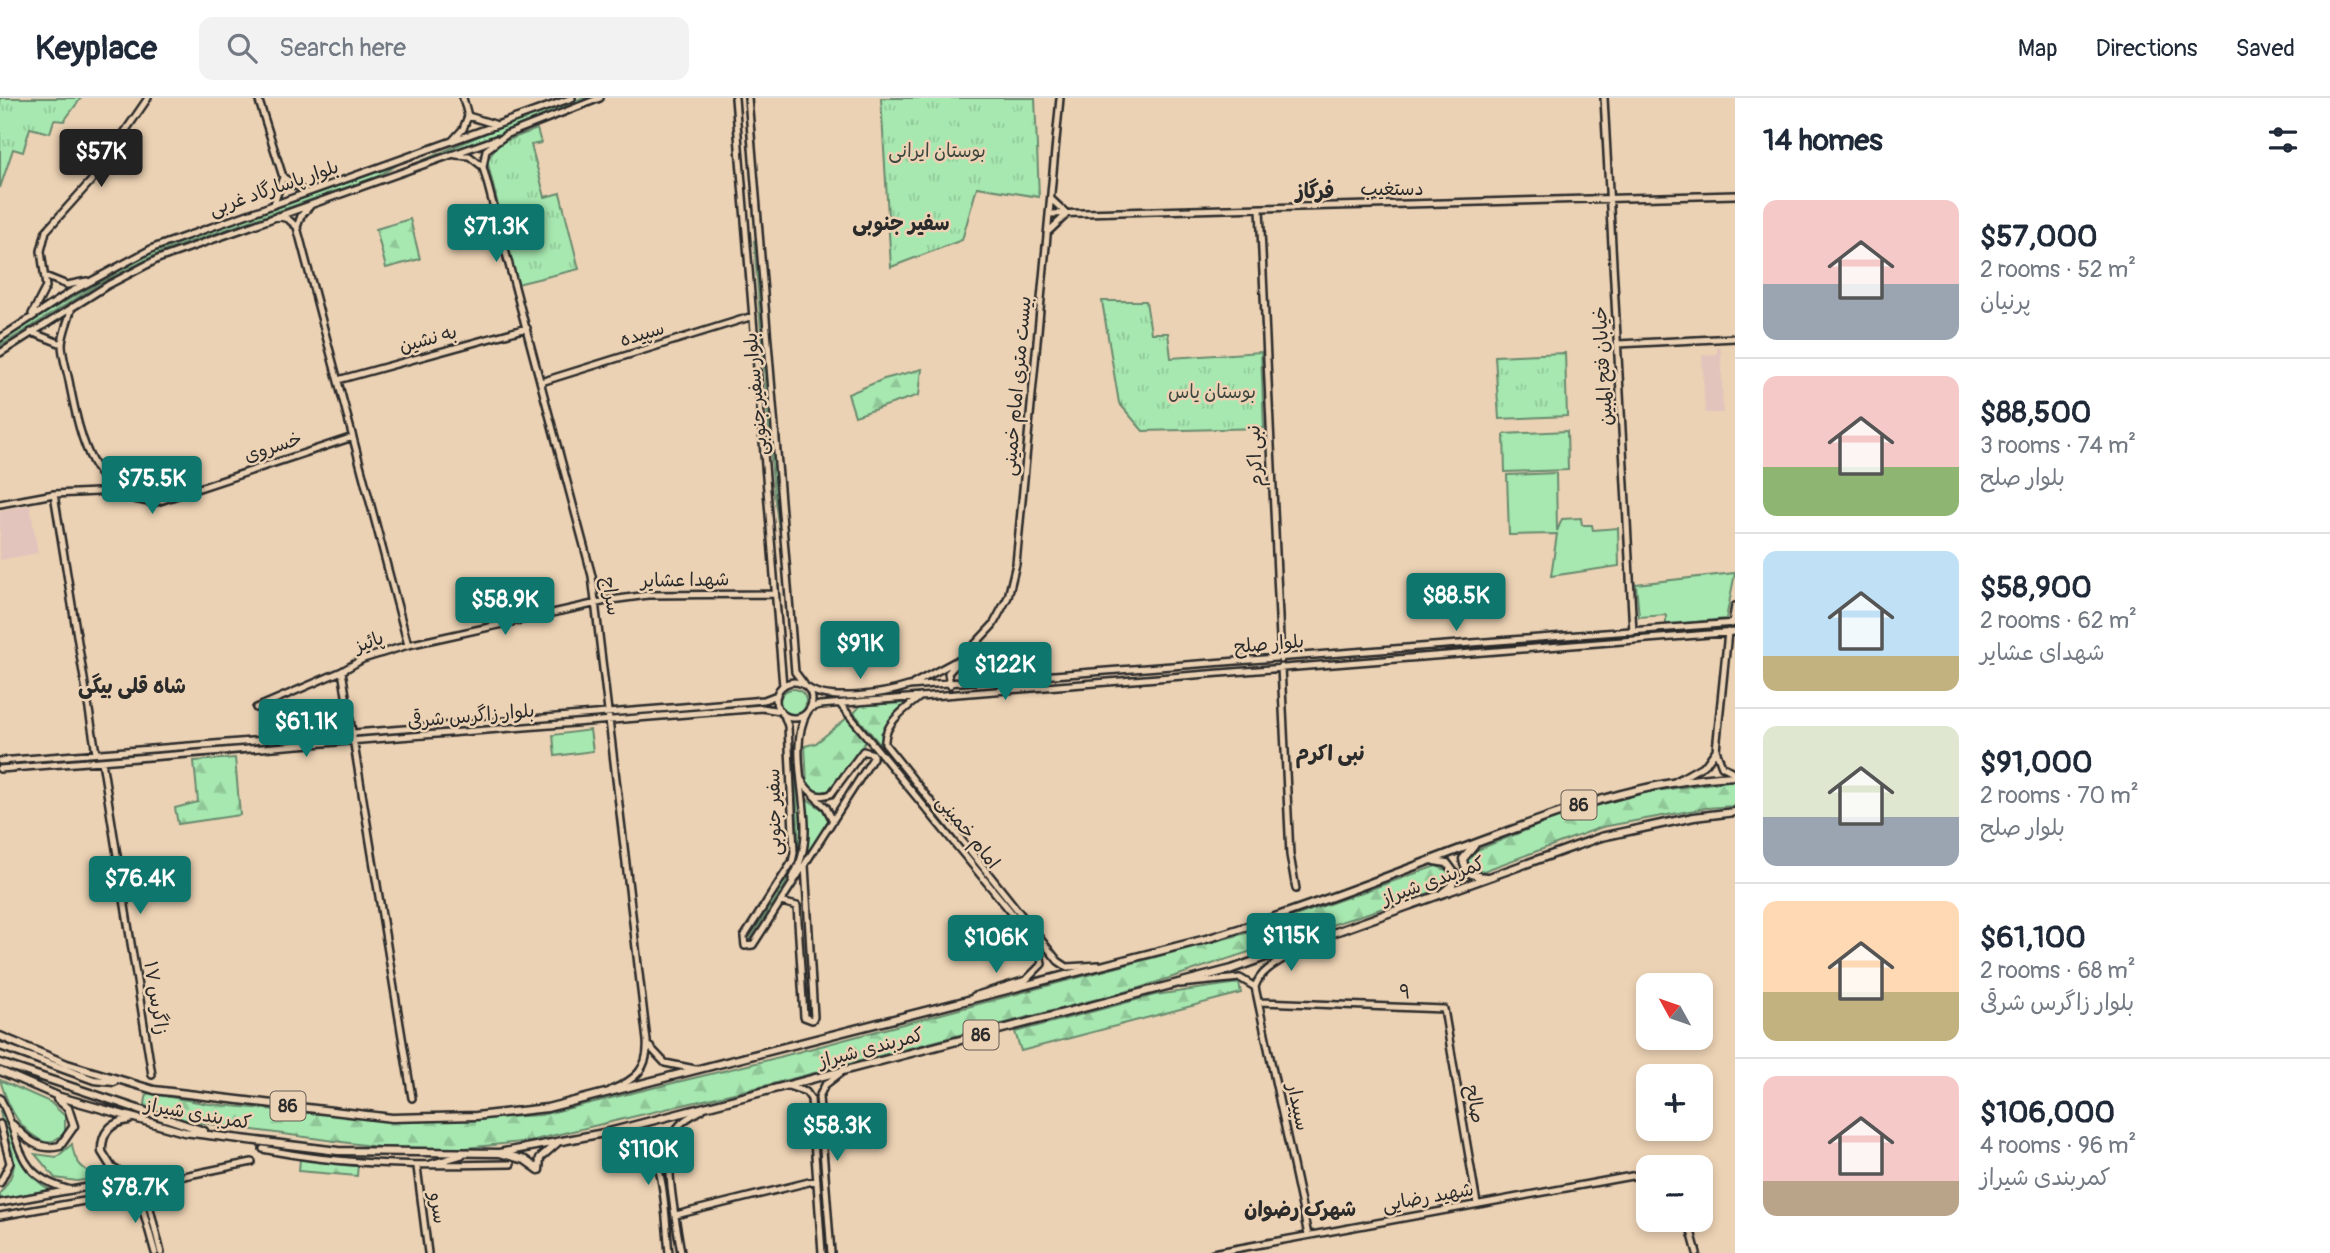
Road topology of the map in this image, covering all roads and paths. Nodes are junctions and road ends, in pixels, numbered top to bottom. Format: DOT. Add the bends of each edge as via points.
graph roads {
  1 [pos="148,98"];
  2 [pos="258,98"];
  3 [pos="463,98"];
  4 [pos="572,98"];
  5 [pos="598,98"];
  6 [pos="735,98"];
  7 [pos="748,98"];
  8 [pos="1060,98"];
  9 [pos="1604,98"];
  10 [pos="468,116"];
  11 [pos="499,124"];
  12 [pos="506,135"];
  13 [pos="446,145"];
  14 [pos="453,155"];
  15 [pos="402,160"];
  16 [pos="483,167"];
  17 [pos="406,172"];
  18 [pos="283,177"];
  19 [pos="308,193"];
  20 [pos="1735,195"];
  21 [pos="1051,199"];
  22 [pos="1609,199"];
  23 [pos="274,204"];
  24 [pos="311,205"];
  25 [pos="1260,209"];
  26 [pos="1049,214"];
  27 [pos="1067,214"];
  28 [pos="277,216"];
  29 [pos="298,227"];
  30 [pos="1048,232"];
  31 [pos="758,233"];
  32 [pos="747,235"];
  33 [pos="47,277"];
  34 [pos="91,281"];
  35 [pos="72,306"];
  36 [pos="753,316"];
  37 [pos="27,320"];
  38 [pos="527,328"];
  39 [pos="31,332"];
  40 [pos="0,338"];
  41 [pos="1735,338"];
  42 [pos="62,344"];
  43 [pos="1618,344"];
  44 [pos="0,353"];
  45 [pos="338,380"];
  46 [pos="541,382"];
  47 [pos="353,437"];
  48 [pos="119,491"];
  49 [pos="54,494"];
  50 [pos="0,503"];
  51 [pos="783,534"];
  52 [pos="769,536"];
  53 [pos="774,594"];
  54 [pos="597,603"];
  55 [pos="1735,606"];
  56 [pos="1734,623"];
  57 [pos="1633,632"];
  58 [pos="1732,632"];
  59 [pos="1594,635"];
  60 [pos="1595,642"];
  61 [pos="408,645"];
  62 [pos="959,659"];
  63 [pos="1281,660"];
  64 [pos="794,661"];
  65 [pos="783,662"];
  66 [pos="1281,667"];
  67 [pos="342,671"];
  68 [pos="1087,675"];
  69 [pos="1088,682"];
  70 [pos="950,685"];
  71 [pos="783,686"];
  72 [pos="806,686"];
  73 [pos="909,686"];
  74 [pos="776,695"];
  75 [pos="920,697"];
  76 [pos="748,702"];
  77 [pos="840,704"];
  78 [pos="256,708"];
  79 [pos="748,709"];
  80 [pos="809,709"];
  81 [pos="609,712"];
  82 [pos="782,713"];
  83 [pos="498,721"];
  84 [pos="610,721"];
  85 [pos="498,729"];
  86 [pos="394,730"];
  87 [pos="354,733"];
  88 [pos="320,736"];
  89 [pos="394,738"];
  90 [pos="355,741"];
  91 [pos="800,743"];
  92 [pos="789,744"];
  93 [pos="320,745"];
  94 [pos="159,748"];
  95 [pos="1716,750"];
  96 [pos="96,754"];
  97 [pos="160,756"];
  98 [pos="46,758"];
  99 [pos="0,761"];
  100 [pos="102,761"];
  101 [pos="47,765"];
  102 [pos="0,769"];
  103 [pos="1735,774"];
  104 [pos="801,779"];
  105 [pos="909,780"];
  106 [pos="1661,786"];
  107 [pos="811,793"];
  108 [pos="1735,812"];
  109 [pos="833,821"];
  110 [pos="1479,842"];
  111 [pos="1429,861"];
  112 [pos="805,865"];
  113 [pos="1492,877"];
  114 [pos="1296,889"];
  115 [pos="786,893"];
  116 [pos="1435,897"];
  117 [pos="781,902"];
  118 [pos="798,924"];
  119 [pos="808,924"];
  120 [pos="1042,944"];
  121 [pos="1307,944"];
  122 [pos="1054,956"];
  123 [pos="1043,959"];
  124 [pos="1105,964"];
  125 [pos="1173,984"];
  126 [pos="1255,987"];
  127 [pos="1259,1002"];
  128 [pos="958,1003"];
  129 [pos="1444,1009"];
  130 [pos="0,1036"];
  131 [pos="647,1041"];
  132 [pos="0,1046"];
  133 [pos="0,1063"];
  134 [pos="698,1070"];
  135 [pos="0,1071"];
  136 [pos="842,1072"];
  137 [pos="152,1074"];
  138 [pos="126,1084"];
  139 [pos="788,1086"];
  140 [pos="47,1092"];
  141 [pos="819,1097"];
  142 [pos="0,1098"];
  143 [pos="412,1098"];
  144 [pos="811,1098"];
  145 [pos="585,1100"];
  146 [pos="708,1106"];
  147 [pos="134,1119"];
  148 [pos="0,1124"];
  149 [pos="13,1125"];
  150 [pos="209,1132"];
  151 [pos="609,1132"];
  152 [pos="671,1140"];
  153 [pos="558,1142"];
  154 [pos="263,1149"];
  155 [pos="499,1153"];
  156 [pos="462,1155"];
  157 [pos="655,1157"];
  158 [pos="252,1162"];
  159 [pos="511,1164"];
  160 [pos="417,1167"];
  161 [pos="1636,1175"];
  162 [pos="132,1179"];
  163 [pos="817,1180"];
  164 [pos="0,1183"];
  165 [pos="85,1188"];
  166 [pos="143,1188"];
  167 [pos="71,1190"];
  168 [pos="87,1199"];
  169 [pos="0,1203"];
  170 [pos="1477,1204"];
  171 [pos="676,1215"];
  172 [pos="0,1216"];
  173 [pos="1691,1232"];
  174 [pos="1308,1235"];
  175 [pos="1697,1252"];
  176 [pos="155,1253"];
  177 [pos="161,1253"];
  178 [pos="428,1253"];
  179 [pos="669,1253"];
  180 [pos="681,1253"];
  181 [pos="822,1253"];
  182 [pos="831,1253"];
  183 [pos="1213,1253"];
  1 -- 33 [label="street" via="91,181 46,230 41,251"];
  2 -- 18 [label="street"];
  3 -- 10 [label="street"];
  4 -- 11 [label="street, بلوار پاسارگاد غربی"];
  5 -- 12 [label="street, بلوار پاسارگاد غربی"];
  6 -- 32 [label="street, بلوار سفیر جنوبی"];
  7 -- 31 [label="street, بلوار سفیر جنوبی"];
  8 -- 21 [label="street, بیست متری امام خمینی"];
  9 -- 22 [label="street, خیابان فتح المبین"];
  10 -- 11 [label="street"];
  10 -- 13 [label="street" via="460,134"];
  11 -- 13 [label="street, بلوار پاسارگاد غربی"];
  12 -- 14 [label="street, بلوار پاسارگاد غربی"];
  12 -- 16 [label="street" via="486,150"];
  13 -- 15 [label="street, بلوار پاسارگاد غربی"];
  14 -- 16 [label="street" via="469,156"];
  14 -- 17 [label="street, بلوار پاسارگاد غربی"];
  15 -- 17 [label="street"];
  15 -- 19 [label="street, بلوار پاسارگاد غربی"];
  16 -- 38 [label="street, سراج"];
  17 -- 24 [label="street, بلوار پاسارگاد غربی"];
  18 -- 19 [label="street"];
  18 -- 23 [label="street"];
  19 -- 23 [label="street, بلوار پاسارگاد غربی"];
  20 -- 22 [label="street, دستغیب"];
  21 -- 26 [label="street, بیست متری امام خمینی"];
  21 -- 27 [label="street"];
  22 -- 25 [label="street, دستغیب"];
  22 -- 43 [label="street, خیابان فتح المبین"];
  23 -- 34 [label="street, بلوار پاسارگاد غربی" via="153,248"];
  24 -- 28 [label="street, بلوار پاسارگاد غربی"];
  24 -- 29 [label="street"];
  25 -- 27 [label="street, دستغیب"];
  25 -- 63 [label="street, نبی اکرم"];
  26 -- 27 [label="street, دستغیب"];
  26 -- 30 [label="street, بیست متری امام خمینی"];
  27 -- 30 [label="street"];
  28 -- 29 [label="street"];
  28 -- 35 [label="street, بلوار پاسارگاد غربی" via="158,259"];
  29 -- 45 [label="street, پائیز"];
  30 -- 62 [label="street, بیست متری امام خمینی" via="1014,575 993,625"];
  31 -- 32 [label="street"];
  31 -- 51 [label="street, بلوار سفیر جنوبی"];
  32 -- 36 [label="street, بلوار سفیر جنوبی"];
  33 -- 34 [label="street" via="68,285"];
  33 -- 37 [label="street" via="43,297"];
  34 -- 37 [label="street, بلوار پاسارگاد غربی"];
  35 -- 39 [label="street, بلوار پاسارگاد غربی"];
  35 -- 42 [label="street"];
  36 -- 46 [label="street, سپیده"];
  36 -- 52 [label="street, بلوار سفیر جنوبی"];
  37 -- 40 [label="street, بلوار پاسارگاد غربی"];
  38 -- 45 [label="street, به نشین"];
  38 -- 46 [label="street, سراج"];
  39 -- 42 [label="street"];
  39 -- 44 [label="street, بلوار پاسارگاد غربی"];
  41 -- 43 [label="street"];
  42 -- 48 [label="street, خسروى" via="88,458 102,479"];
  43 -- 57 [label="street, خیابان فتح المبین"];
  45 -- 47 [label="street, پائیز"];
  46 -- 54 [label="street, سراج"];
  47 -- 48 [label="street, خسروى" via="157,502"];
  47 -- 61 [label="street, پائیز"];
  48 -- 49 [label="street"];
  49 -- 50 [label="street"];
  49 -- 96 [label="street"];
  51 -- 52 [label="street"];
  51 -- 64 [label="street, بلوار سفیر جنوبی"];
  52 -- 53 [label="street, بلوار سفیر جنوبی"];
  53 -- 54 [label="street, شهدا عشایر" via="648,595"];
  53 -- 65 [label="street, بلوار سفیر جنوبی"];
  54 -- 61 [label="street, شهدا عشایر"];
  54 -- 81 [label="street, سراج"];
  55 -- 56 [label="street"];
  56 -- 57 [label="street, بلوار صلح"];
  57 -- 59 [label="street, بلوار صلح"];
  58 -- 60 [label="street, بلوار صلح"];
  58 -- 95 [label="street"];
  59 -- 60 [label="street"];
  59 -- 63 [label="street, بلوار صلح"];
  60 -- 66 [label="street, بلوار صلح"];
  61 -- 67 [label="street, پائیز"];
  62 -- 70 [label="street" via="948,673"];
  62 -- 73 [label="street"];
  63 -- 68 [label="street, بلوار صلح"];
  64 -- 65 [label="street"];
  64 -- 72 [label="street, بلوار سفیر جنوبی" via="795,672"];
  65 -- 71 [label="street, بلوار سفیر جنوبی"];
  66 -- 69 [label="street, بلوار صلح"];
  66 -- 114 [label="street" via="1290,855"];
  67 -- 78 [label="street"];
  67 -- 87 [label="street, پائیز"];
  68 -- 69 [label="street"];
  68 -- 70 [label="street, بلوار صلح"];
  69 -- 75 [label="street, بلوار صلح"];
  70 -- 73 [label="street, بلوار صلح"];
  71 -- 72 [label="street" via="793,682"];
  71 -- 74 [label="street"];
  72 -- 73 [label="street, بلوار صلح" via="819,696 829,696"];
  72 -- 80 [label="street" via="812,699"];
  74 -- 76 [label="street, بلوار زاگرس شرقی"];
  74 -- 82 [label="street"];
  75 -- 77 [label="street, بلوار صلح"];
  75 -- 105 [label="street, امام خمینی" via="894,720 884,737"];
  76 -- 79 [label="street"];
  76 -- 81 [label="street, بلوار زاگرس شرقی"];
  77 -- 80 [label="street, بلوار صلح"];
  77 -- 105 [label="street, امام خمینی"];
  79 -- 82 [label="street, بلوار زاگرس شرقی"];
  79 -- 84 [label="street, بلوار زاگرس شرقی"];
  80 -- 82 [label="street" via="795,718"];
  80 -- 91 [label="street, سفیر جنوبی" via="801,722"];
  81 -- 83 [label="street, بلوار زاگرس شرقی"];
  81 -- 84 [label="street, سراج"];
  82 -- 92 [label="street, سفیر جنوبی"];
  83 -- 85 [label="street"];
  83 -- 86 [label="street, بلوار زاگرس شرقی"];
  84 -- 85 [label="street, بلوار زاگرس شرقی"];
  84 -- 131 [label="street, سراج"];
  85 -- 89 [label="street, بلوار زاگرس شرقی"];
  86 -- 87 [label="street, بلوار زاگرس شرقی"];
  86 -- 89 [label="street"];
  87 -- 88 [label="street, بلوار زاگرس شرقی"];
  87 -- 90 [label="street, پائیز"];
  88 -- 93 [label="street"];
  88 -- 94 [label="street, بلوار زاگرس شرقی"];
  89 -- 90 [label="street, بلوار زاگرس شرقی"];
  90 -- 93 [label="street, بلوار زاگرس شرقی"];
  90 -- 143 [label="street, پائیز"];
  91 -- 92 [label="street"];
  91 -- 104 [label="street, سفیر جنوبی"];
  92 -- 117 [label="street, سفیر جنوبی" via="792,862 744,937 745,946 753,945"];
  93 -- 97 [label="street, بلوار زاگرس شرقی"];
  94 -- 96 [label="street, بلوار زاگرس شرقی"];
  94 -- 97 [label="street"];
  95 -- 103 [label="street" via="1721,766"];
  95 -- 106 [label="street" via="1699,768"];
  96 -- 98 [label="street, بلوار زاگرس شرقی"];
  97 -- 100 [label="street, بلوار زاگرس شرقی"];
  98 -- 99 [label="street, بلوار زاگرس شرقی"];
  98 -- 101 [label="street"];
  100 -- 101 [label="street, بلوار زاگرس شرقی"];
  100 -- 137 [label="street, زاگرس ۱۷"];
  101 -- 102 [label="street, بلوار زاگرس شرقی"];
  103 -- 106 [label="highway, کمربندی شیراز / 86"];
  104 -- 107 [label="street"];
  104 -- 115 [label="street, سفیر جنوبی" via="803,855"];
  105 -- 120 [label="street, امام خمینی"];
  106 -- 110 [label="highway, کمربندی شیراز / 86" via="1587,802"];
  107 -- 109 [label="street"];
  107 -- 109 [label="street" via="831,794 863,751 869,750 873,758"];
  108 -- 113 [label="highway, کمربندی شیراز / 86" via="1632,829"];
  109 -- 112 [label="street"];
  110 -- 111 [label="highway, کمربندی شیراز / 86"];
  110 -- 113 [label="highway" via="1465,855 1465,867 1473,875"];
  111 -- 116 [label="highway" via="1447,863 1456,875 1452,885"];
  111 -- 124 [label="highway, کمربندی شیراز / 86" via="1253,925"];
  112 -- 115 [label="street"];
  112 -- 119 [label="street, سفیر جنوبی"];
  113 -- 116 [label="highway, کمربندی شیراز / 86"];
  115 -- 117 [label="street"];
  116 -- 121 [label="highway, کمربندی شیراز / 86"];
  117 -- 118 [label="street" via="795,904"];
  118 -- 119 [label="street"];
  118 -- 119 [label="street, سفیر جنوبی" via="804,1017 812,1020"];
  120 -- 122 [label="street, امام خمینی"];
  120 -- 123 [label="street"];
  121 -- 125 [label="highway, کمربندی شیراز / 86"];
  121 -- 126 [label="street" via="1266,970"];
  122 -- 123 [label="street" via="1050,962"];
  122 -- 124 [label="street" via="1067,967"];
  123 -- 128 [label="street" via="1032,976"];
  124 -- 128 [label="highway, کمربندی شیراز / 86"];
  125 -- 126 [label="street" via="1240,978"];
  125 -- 136 [label="highway, کمربندی شیراز / 86"];
  126 -- 127 [label="street, سپیدار"];
  127 -- 129 [label="street, ۹"];
  127 -- 174 [label="street, سپیدار"];
  128 -- 134 [label="highway, کمربندی شیراز / 86"];
  129 -- 170 [label="street, صالح"];
  130 -- 138 [label="highway, کمربندی شیراز / 86"];
  131 -- 134 [label="street" via="665,1063"];
  131 -- 145 [label="street" via="646,1063 636,1077"];
  132 -- 138 [label="highway" via="94,1080"];
  133 -- 150 [label="highway"];
  134 -- 145 [label="highway, کمربندی شیراز / 86"];
  135 -- 140 [label="highway, کمربندی شیراز / 86"];
  136 -- 139 [label="highway, کمربندی شیراز / 86"];
  136 -- 141 [label="street" via="825,1085"];
  138 -- 145 [label="highway, کمربندی شیراز / 86" via="401,1118 502,1114"];
  139 -- 144 [label="street"];
  139 -- 146 [label="highway, کمربندی شیراز / 86"];
  140 -- 147 [label="highway, کمربندی شیراز / 86"];
  140 -- 149 [label="highway" via="68,1108 72,1117 74,1126 60,1146 49,1149 31,1143"];
  141 -- 144 [label="street"];
  141 -- 182 [label="street"];
  142 -- 149 [label="street"];
  144 -- 163 [label="street"];
  146 -- 151 [label="highway, کمربندی شیراز / 86"];
  146 -- 152 [label="street" via="682,1122"];
  147 -- 150 [label="highway, کمربندی شیراز / 86" via="184,1132"];
  147 -- 162 [label="highway" via="111,1126 102,1144 105,1160"];
  148 -- 164 [label="street" via="10,1163"];
  149 -- 167 [label="street" via="30,1171"];
  150 -- 156 [label="highway, کمربندی شیراز / 86" via="338,1151"];
  151 -- 153 [label="highway, کمربندی شیراز / 86"];
  151 -- 157 [label="street" via="642,1140"];
  152 -- 157 [label="street" via="663,1134 654,1136"];
  152 -- 171 [label="street"];
  153 -- 155 [label="highway, کمربندی شیراز / 86"];
  153 -- 155 [label="highway" via="540,1158 539,1170 525,1160"];
  154 -- 160 [label="street"];
  155 -- 156 [label="highway, کمربندی شیراز / 86"];
  156 -- 160 [label="street"];
  157 -- 179 [label="street"];
  158 -- 166 [label="street"];
  159 -- 160 [label="street"];
  160 -- 178 [label="street, سرو"];
  161 -- 170 [label="street, شهید رضایی"];
  162 -- 165 [label="street"];
  162 -- 166 [label="street"];
  163 -- 171 [label="street"];
  163 -- 181 [label="street"];
  165 -- 167 [label="street"];
  165 -- 168 [label="street"];
  166 -- 168 [label="street"];
  166 -- 176 [label="street"];
  166 -- 177 [label="street"];
  167 -- 169 [label="street"];
  168 -- 172 [label="street"];
  170 -- 174 [label="street, شهید رضایی"];
  171 -- 180 [label="street"];
  173 -- 175 [label="street"];
  174 -- 183 [label="street, شهید رضایی"];
}
